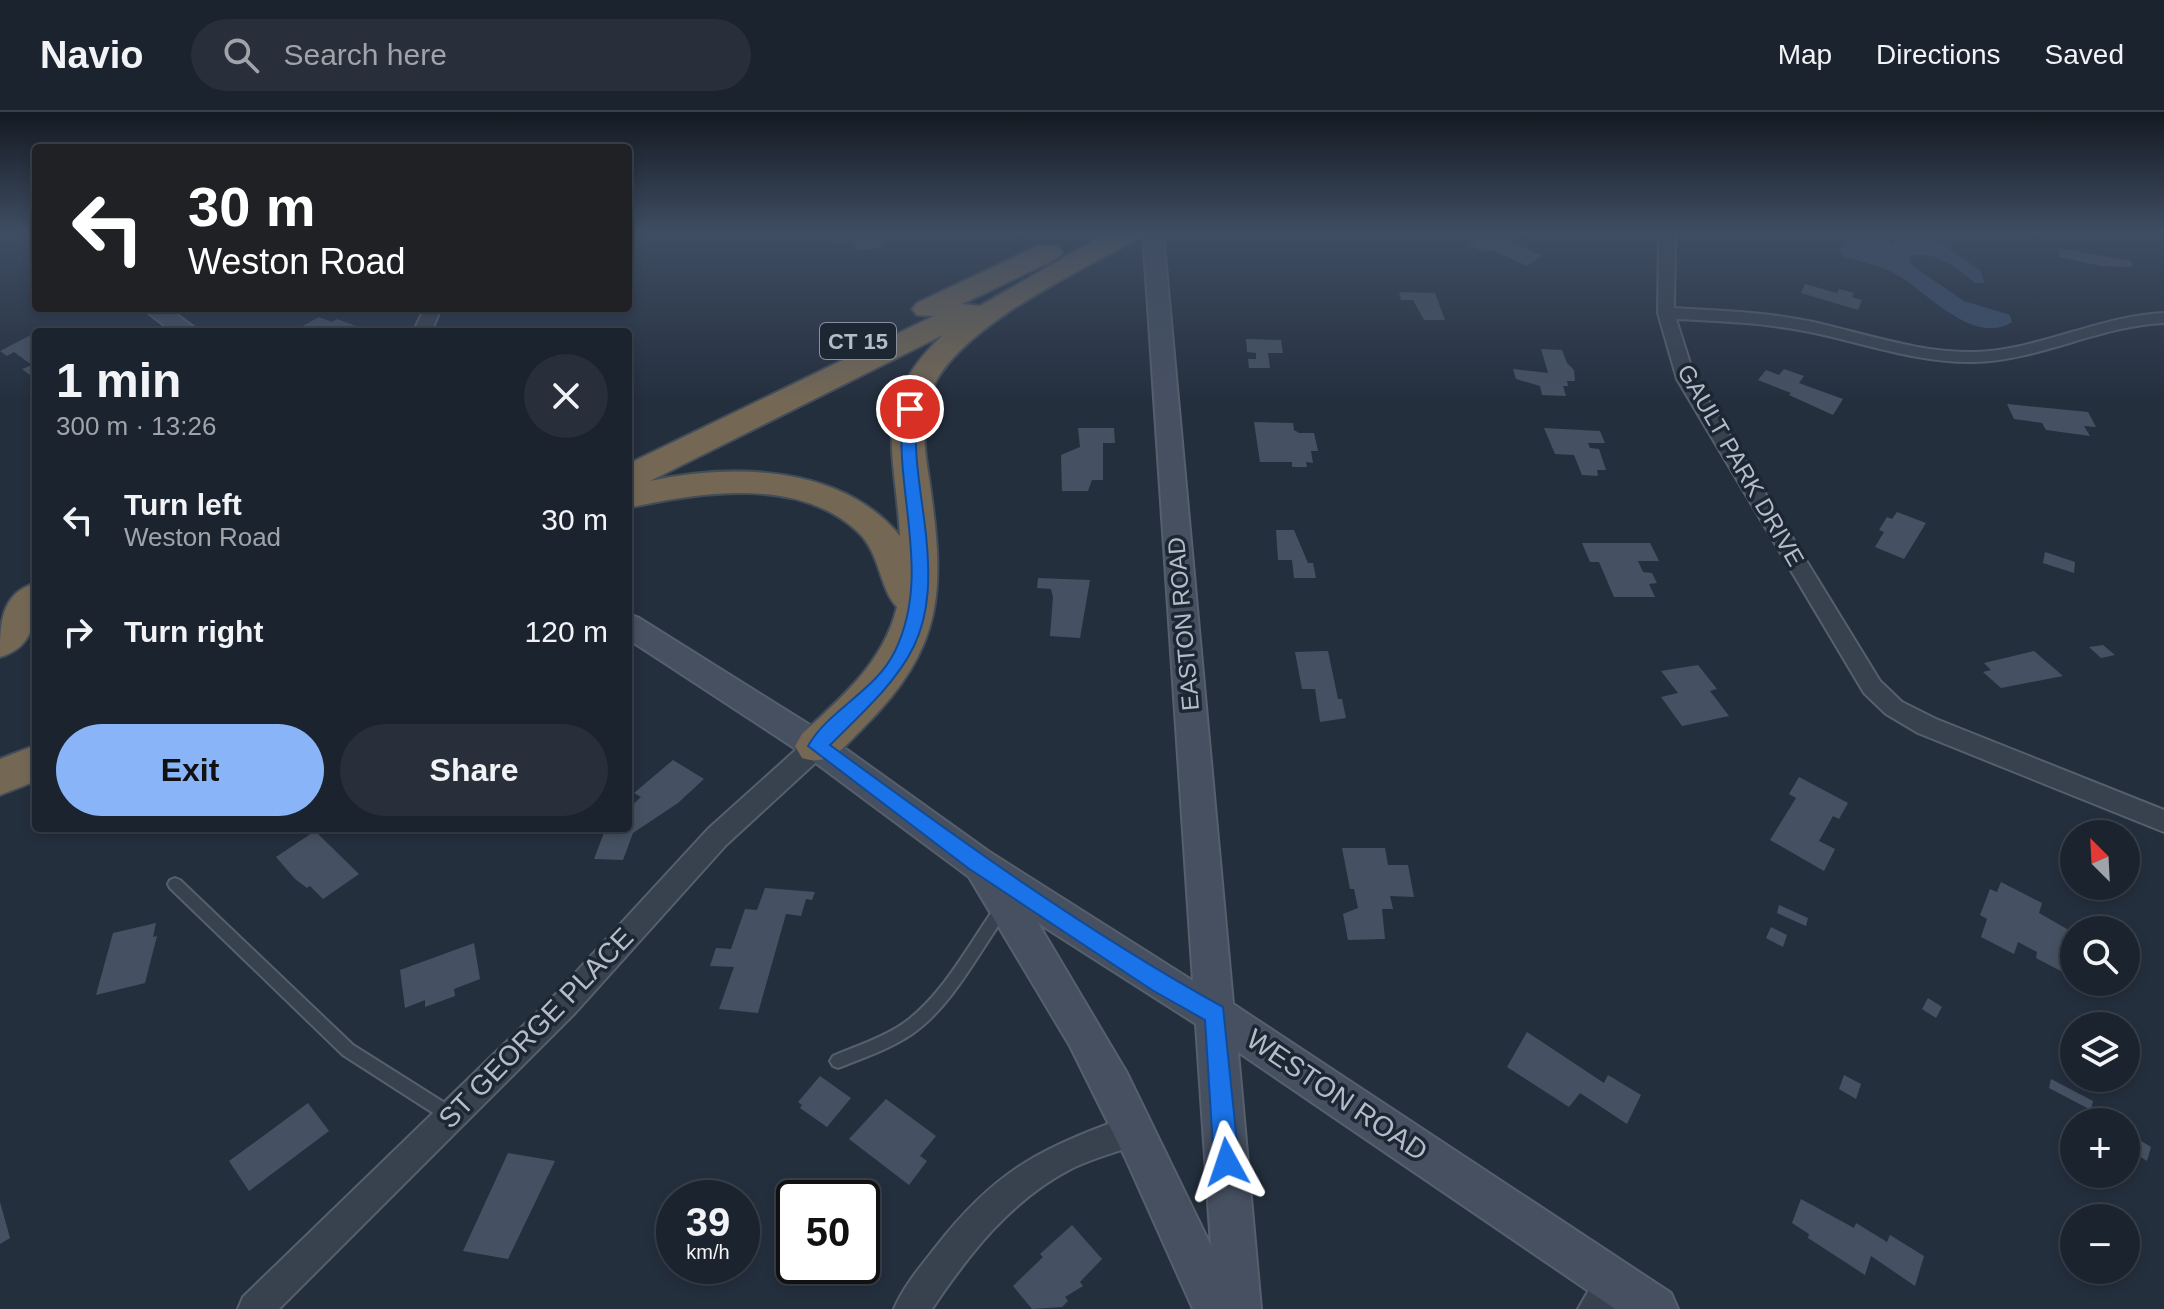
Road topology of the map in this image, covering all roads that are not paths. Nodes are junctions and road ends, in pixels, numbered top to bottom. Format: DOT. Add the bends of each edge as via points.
graph roads {
  1 [pos="971,289"];
  2 [pos="1013,289"];
  3 [pos="1034,289"];
  4 [pos="1157,289"];
  5 [pos="1666,289"];
  6 [pos="159,312"];
  7 [pos="1666,313"];
  8 [pos="2164,318"];
  9 [pos="182,328"];
  10 [pos="632,449"];
  11 [pos="632,476"];
  12 [pos="632,496"];
  13 [pos="32,601"];
  14 [pos="913,626"];
  15 [pos="632,628"];
  16 [pos="0,643"];
  17 [pos="32,734"];
  18 [pos="817,746"];
  19 [pos="0,747"];
  20 [pos="32,764"];
  21 [pos="0,778"];
  22 [pos="2164,821"];
  23 [pos="975,862"];
  24 [pos="175,884"];
  25 [pos="1005,903"];
  26 [pos="1215,1014"];
  27 [pos="838,1061"];
  28 [pos="453,1116"];
  29 [pos="1136,1130"];
  30 [pos="1604,1295"];
  31 [pos="255,1309"];
  32 [pos="911,1309"];
  33 [pos="1216,1309"];
  34 [pos="1238,1309"];
  35 [pos="1655,1309"];
  1 -- 10 [label="highway, CT 15"];
  2 -- 11 [label="highway, CT 15"];
  3 -- 14 [label="highway" via="972,326 944,349 920,381 906,440 923,571"];
  4 -- 26 [label="main road, EASTON ROAD"];
  5 -- 7 [label="street, GAULT PARK DRIVE"];
  6 -- 9 [label="main road"];
  7 -- 8 [label="street" via="1769,320 1913,352 1974,357 2016,354 2111,325"];
  7 -- 22 [label="street, GAULT PARK DRIVE" via="1693,391 1862,674 1881,697 1943,733"];
  12 -- 14 [label="highway" via="734,483 789,488 836,501 864,516 895,550 906,577"];
  13 -- 16 [label="highway"];
  14 -- 18 [label="highway" via="903,655 883,682"];
  15 -- 18 [label="main road, WESTON ROAD"];
  17 -- 19 [label="highway"];
  18 -- 23 [label="main road, WESTON ROAD"];
  18 -- 28 [label="street, ST GEORGE PLACE" via="717,837 565,1004"];
  20 -- 21 [label="highway"];
  23 -- 25 [label="main road, WESTON ROAD"];
  23 -- 26 [label="main road, WESTON ROAD"];
  24 -- 28 [label="lane" via="348,1050"];
  25 -- 27 [label="lane" via="916,1023"];
  25 -- 29 [label="main road, WESTON ROAD" via="1074,1010"];
  26 -- 30 [label="main road, WESTON ROAD"];
  26 -- 34 [label="main road, EASTON ROAD"];
  28 -- 31 [label="street, ST GEORGE PLACE"];
  29 -- 32 [label="street" via="1060,1158 1010,1188 980,1218"];
  29 -- 33 [label="main road, WESTON ROAD"];
  30 -- 35 [label="main road, WESTON ROAD"];
}
